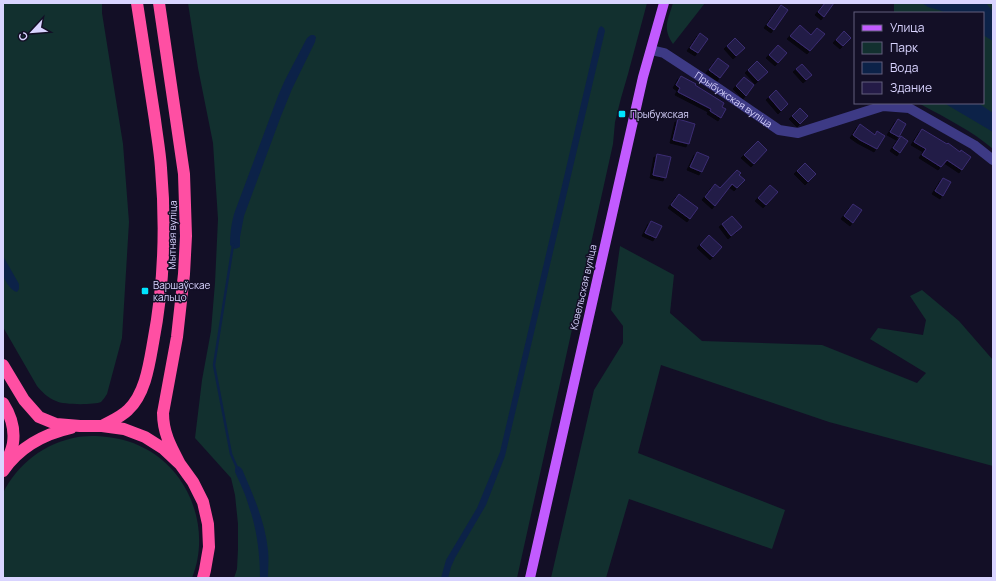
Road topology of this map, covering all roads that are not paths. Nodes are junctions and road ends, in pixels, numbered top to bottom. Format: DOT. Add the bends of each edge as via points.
graph roads {
  1 [pos="137,3"];
  2 [pos="159,3"];
  3 [pos="664,3"];
  4 [pos="651,50"];
  5 [pos="993,160"];
  6 [pos="3,365"];
  7 [pos="3,403"];
  8 [pos="80,426"];
  9 [pos="102,426"];
  10 [pos="180,464"];
  11 [pos="4,470"];
  12 [pos="203,578"];
  13 [pos="530,578"];
  1 -- 9 [label="highway, Мытная вуліца" via="161,167 164,223 161,291 156,331 141,391 128,411"];
  2 -- 10 [label="highway, Мытная вуліца" via="184,174 184,274 177,336 163,413 165,432"];
  3 -- 4 [label="main road, Ковельская вуліца"];
  4 -- 5 [label="street, Прыбужская вуліца" via="664,53 778,130 798,133 883,106 909,108 974,145"];
  4 -- 13 [label="main road, Ковельская вуліца"];
  6 -- 8 [label="highway" via="24,400 39,417 56,424"];
  7 -- 11 [label="highway" via="13,430 13,444"];
  8 -- 9 [label="highway"];
  8 -- 11 [label="highway" via="58,431 38,440 20,453"];
  9 -- 10 [label="highway" via="124,429 145,437 164,449"];
  10 -- 12 [label="highway" via="203,502 208,524 209,547"];
}
